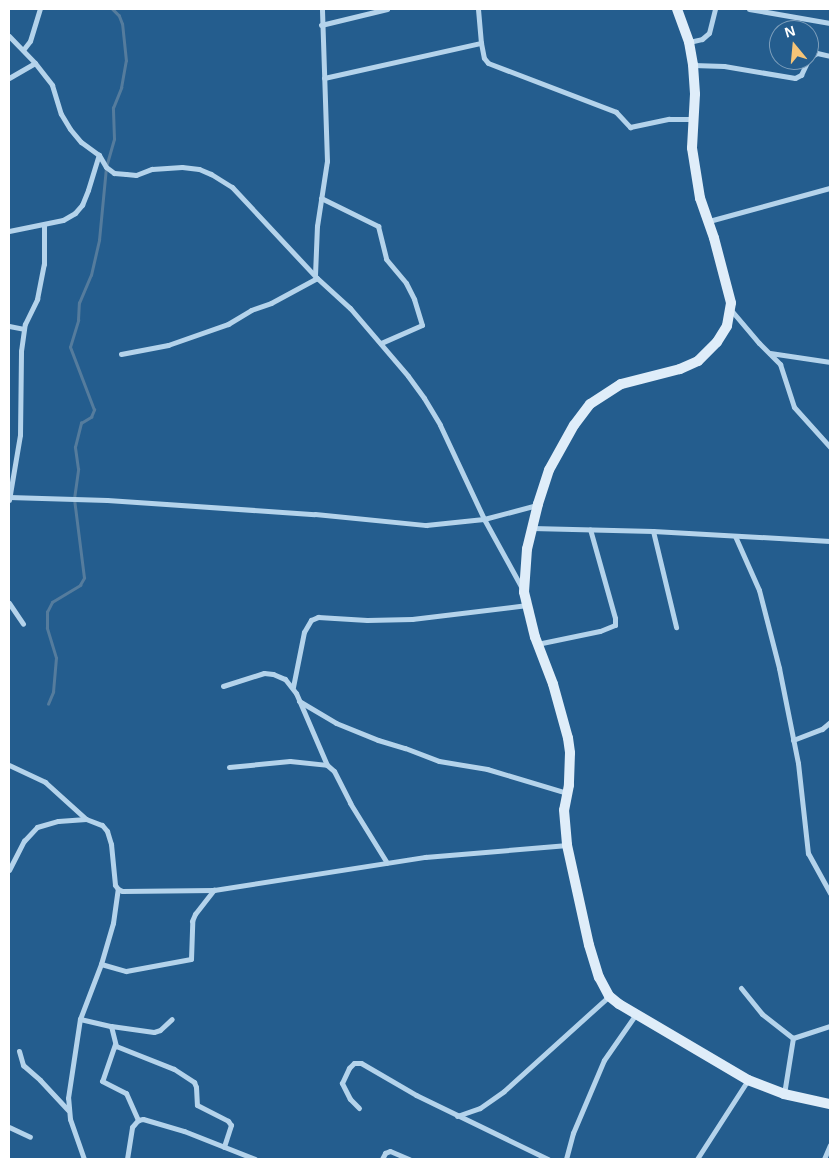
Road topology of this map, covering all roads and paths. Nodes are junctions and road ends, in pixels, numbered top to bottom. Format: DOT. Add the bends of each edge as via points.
graph roads {
  1 [pos="40,9"];
  2 [pos="322,9"];
  3 [pos="387,9"];
  4 [pos="478,9"];
  5 [pos="677,9"];
  6 [pos="715,9"];
  7 [pos="749,9"];
  8 [pos="830,23"];
  9 [pos="321,25"];
  10 [pos="9,36"];
  11 [pos="689,42"];
  12 [pos="481,43"];
  13 [pos="23,50"];
  14 [pos="35,63"];
  15 [pos="694,64"];
  16 [pos="802,70"];
  17 [pos="9,78"];
  18 [pos="324,78"];
  19 [pos="693,119"];
  20 [pos="99,154"];
  21 [pos="830,188"];
  22 [pos="321,198"];
  23 [pos="708,221"];
  24 [pos="44,225"];
  25 [pos="9,231"];
  26 [pos="316,277"];
  27 [pos="731,309"];
  28 [pos="9,326"];
  29 [pos="24,329"];
  30 [pos="381,343"];
  31 [pos="121,354"];
  32 [pos="770,354"];
  33 [pos="830,362"];
  34 [pos="830,447"];
  35 [pos="9,499"];
  36 [pos="538,504"];
  37 [pos="484,519"];
  38 [pos="532,528"];
  39 [pos="590,529"];
  40 [pos="653,531"];
  41 [pos="735,536"];
  42 [pos="830,541"];
  43 [pos="524,592"];
  44 [pos="9,603"];
  45 [pos="528,605"];
  46 [pos="23,624"];
  47 [pos="676,627"];
  48 [pos="537,644"];
  49 [pos="223,686"];
  50 [pos="293,687"];
  51 [pos="299,701"];
  52 [pos="830,722"];
  53 [pos="793,740"];
  54 [pos="9,765"];
  55 [pos="327,765"];
  56 [pos="229,767"];
  57 [pos="568,793"];
  58 [pos="86,819"];
  59 [pos="567,845"];
  60 [pos="386,863"];
  61 [pos="9,870"];
  62 [pos="118,890"];
  63 [pos="214,890"];
  64 [pos="830,894"];
  65 [pos="101,964"];
  66 [pos="741,988"];
  67 [pos="609,996"];
  68 [pos="636,1013"];
  69 [pos="80,1019"];
  70 [pos="172,1019"];
  71 [pos="110,1026"];
  72 [pos="830,1026"];
  73 [pos="793,1038"];
  74 [pos="115,1044"];
  75 [pos="18,1051"];
  76 [pos="748,1080"];
  77 [pos="784,1094"];
  78 [pos="830,1104"];
  79 [pos="359,1108"];
  80 [pos="68,1110"];
  81 [pos="457,1116"];
  82 [pos="138,1120"];
  83 [pos="9,1127"];
  84 [pos="30,1137"];
  85 [pos="830,1146"];
  86 [pos="224,1147"];
  87 [pos="84,1159"];
  88 [pos="127,1159"];
  89 [pos="255,1159"];
  90 [pos="382,1159"];
  91 [pos="409,1159"];
  92 [pos="548,1159"];
  93 [pos="566,1159"];
  94 [pos="697,1159"];
  95 [pos="824,1159"];
  1 -- 13 [label="street" via="30,41"];
  2 -- 9 [label="street"];
  3 -- 9 [label="street"];
  4 -- 12 [label="street"];
  5 -- 11 [label="street"];
  6 -- 11 [label="street" via="709,33 702,39"];
  7 -- 8 [label="street"];
  9 -- 18 [label="street"];
  10 -- 13 [label="street"];
  11 -- 15 [label="street"];
  12 -- 18 [label="street"];
  12 -- 19 [label="street" via="488,63 616,112 630,127 669,119"];
  13 -- 14 [label="street"];
  14 -- 17 [label="street"];
  14 -- 20 [label="street" via="52,85 70,129 81,142"];
  15 -- 16 [label="street" via="795,78"];
  15 -- 19 [label="street"];
  18 -- 22 [label="street" via="327,161"];
  19 -- 23 [label="street" via="692,148 700,198"];
  20 -- 24 [label="street" via="82,205 63,220"];
  20 -- 26 [label="street" via="106,167 114,173 136,175 152,169 182,167 211,174 232,187 256,210"];
  21 -- 23 [label="street"];
  22 -- 26 [label="street"];
  22 -- 30 [label="street" via="378,226 386,259 406,283 414,299 422,325"];
  23 -- 27 [label="street"];
  24 -- 25 [label="street"];
  24 -- 29 [label="street" via="44,264 37,299"];
  26 -- 30 [label="street"];
  26 -- 31 [label="street" via="228,324 168,345"];
  27 -- 32 [label="street"];
  27 -- 36 [label="street" via="727,326 717,342 698,361 680,369 621,384 590,404 564,440 549,470"];
  28 -- 29 [label="street"];
  29 -- 35 [label="street" via="20,435"];
  30 -- 37 [label="street" via="408,376 440,425"];
  32 -- 33 [label="street"];
  32 -- 34 [label="street" via="784,372 794,407"];
  35 -- 37 [label="street" via="107,500 426,524"];
  36 -- 37 [label="street"];
  36 -- 38 [label="street"];
  37 -- 43 [label="street"];
  38 -- 39 [label="street"];
  38 -- 43 [label="street"];
  39 -- 40 [label="street"];
  39 -- 48 [label="street" via="615,626"];
  40 -- 41 [label="street"];
  40 -- 47 [label="street"];
  41 -- 42 [label="street"];
  41 -- 53 [label="street" via="759,590"];
  43 -- 45 [label="street"];
  44 -- 46 [label="street"];
  45 -- 48 [label="street"];
  45 -- 50 [label="street" via="412,619 318,617 311,620 304,632"];
  48 -- 57 [label="street" via="553,684 568,738"];
  49 -- 50 [label="street" via="264,673 285,679"];
  50 -- 51 [label="street"];
  51 -- 55 [label="street"];
  51 -- 57 [label="street" via="336,723 439,761 487,769"];
  52 -- 53 [label="street" via="822,729"];
  53 -- 64 [label="street" via="808,853"];
  54 -- 58 [label="street" via="45,782"];
  55 -- 56 [label="street" via="290,762"];
  55 -- 60 [label="street" via="334,771"];
  57 -- 59 [label="street" via="564,810"];
  58 -- 61 [label="street" via="58,821 37,827 24,840"];
  58 -- 62 [label="street" via="102,825 112,844"];
  59 -- 60 [label="street"];
  59 -- 67 [label="street" via="589,945"];
  60 -- 63 [label="street"];
  62 -- 63 [label="street"];
  62 -- 65 [label="street"];
  63 -- 65 [label="street" via="192,921 191,959 126,971"];
  65 -- 69 [label="street"];
  66 -- 73 [label="street" via="762,1014"];
  67 -- 68 [label="street"];
  67 -- 81 [label="street" via="504,1092 480,1108"];
  68 -- 76 [label="street"];
  68 -- 93 [label="street" via="604,1060"];
  69 -- 71 [label="street"];
  69 -- 80 [label="street"];
  70 -- 71 [label="street" via="154,1032"];
  71 -- 74 [label="street"];
  72 -- 73 [label="street"];
  73 -- 77 [label="street"];
  74 -- 82 [label="street" via="102,1081 126,1093"];
  74 -- 86 [label="street" via="174,1069 194,1082 197,1104 231,1125"];
  75 -- 80 [label="street" via="23,1065"];
  76 -- 77 [label="street"];
  76 -- 94 [label="street"];
  77 -- 78 [label="street"];
  79 -- 81 [label="street" via="342,1083 354,1063 361,1063"];
  80 -- 87 [label="street"];
  81 -- 92 [label="street"];
  82 -- 86 [label="street" via="184,1131"];
  82 -- 88 [label="street" via="132,1127"];
  83 -- 84 [label="street"];
  85 -- 95 [label="street"];
  86 -- 89 [label="street"];
  90 -- 91 [label="street" via="385,1153 390,1152"];
}
